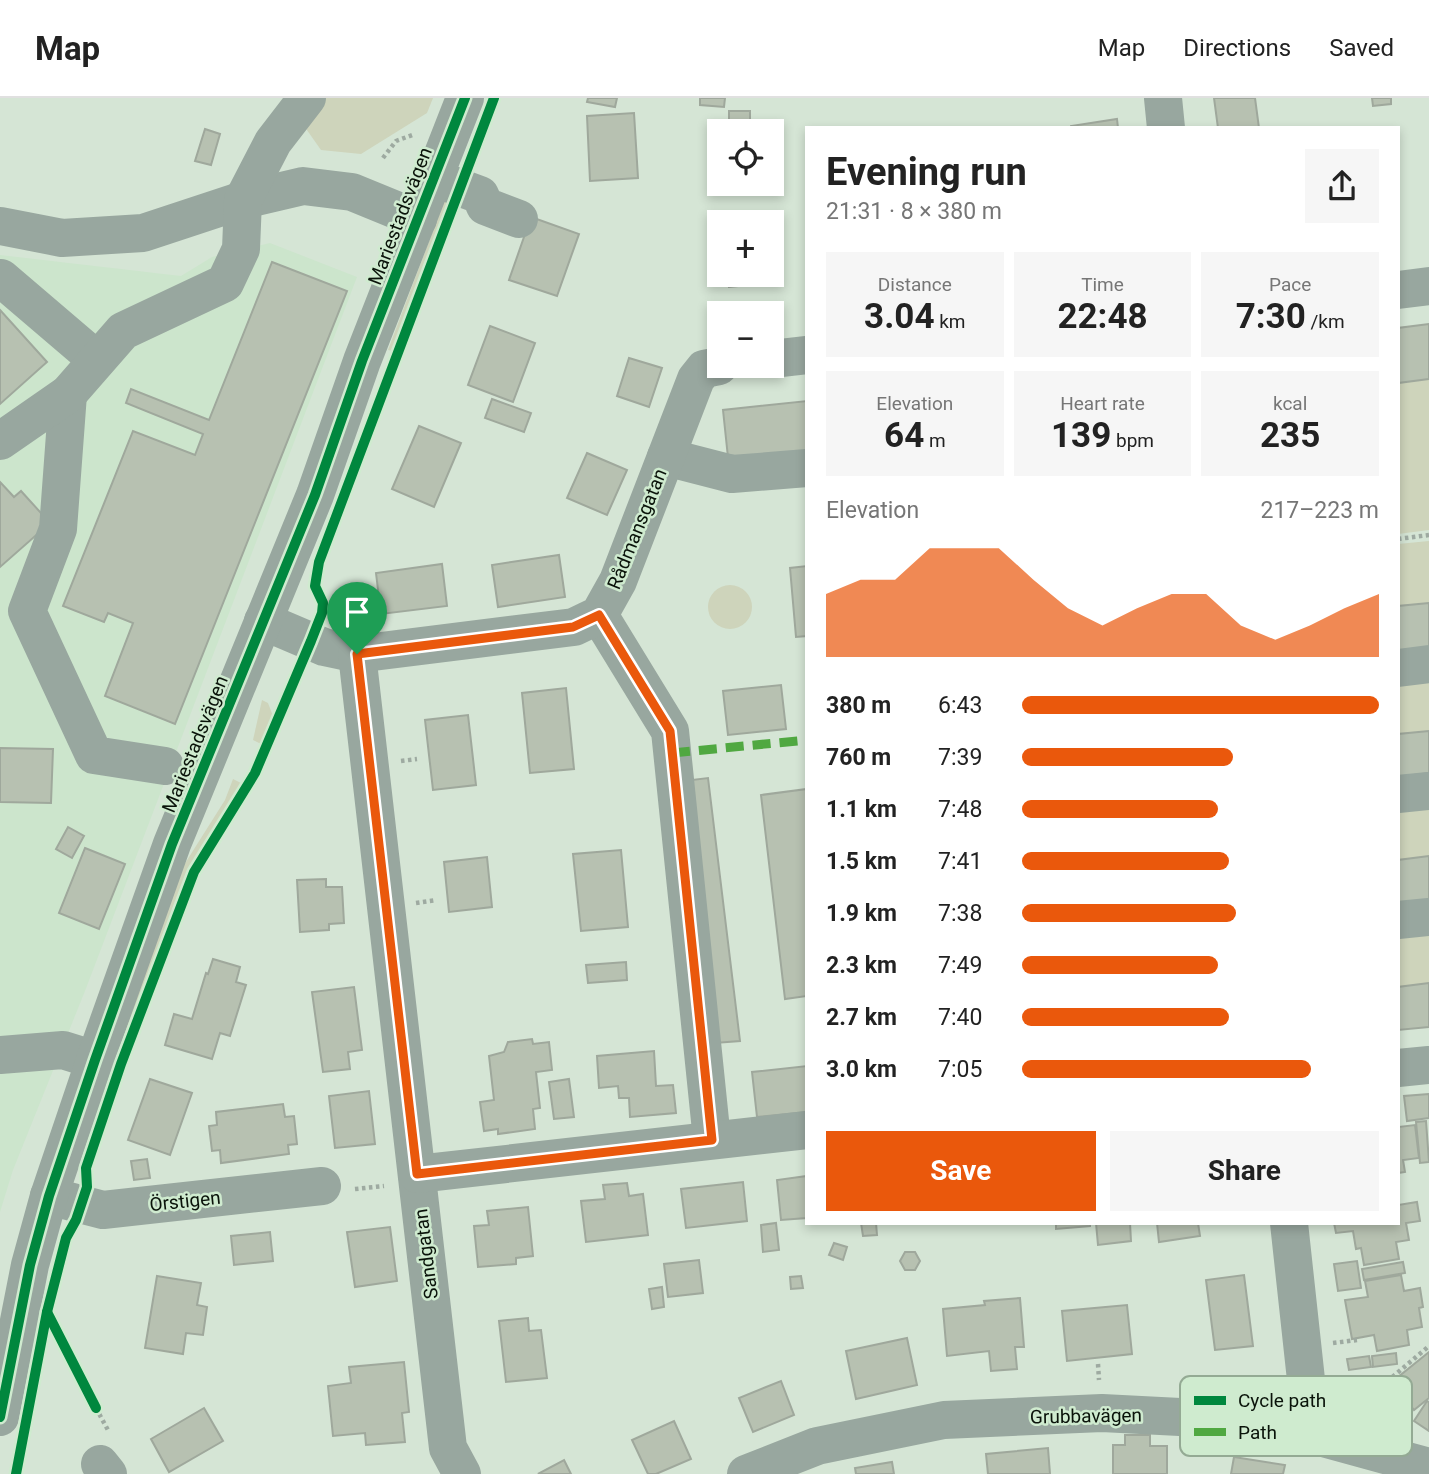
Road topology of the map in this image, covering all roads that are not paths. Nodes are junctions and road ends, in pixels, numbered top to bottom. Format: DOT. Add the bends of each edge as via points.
graph roads {
  1 [pos="307,98"];
  2 [pos="465,98"];
  3 [pos="1163,98"];
  4 [pos="1166,126"];
  5 [pos="434,178"];
  6 [pos="243,200"];
  7 [pos="418,219"];
  8 [pos="519,219"];
  9 [pos="0,226"];
  10 [pos="1,278"];
  11 [pos="1429,286"];
  12 [pos="1400,290"];
  13 [pos="805,355"];
  14 [pos="784,358"];
  15 [pos="97,360"];
  16 [pos="707,368"];
  17 [pos="68,394"];
  18 [pos="0,441"];
  19 [pos="666,457"];
  20 [pos="805,468"];
  21 [pos="13,612"];
  22 [pos="599,615"];
  23 [pos="263,621"];
  24 [pos="357,654"];
  25 [pos="1429,664"];
  26 [pos="1400,668"];
  27 [pos="165,766"];
  28 [pos="1429,791"];
  29 [pos="1400,794"];
  30 [pos="1429,916"];
  31 [pos="1400,920"];
  32 [pos="0,1055"];
  33 [pos="95,1060"];
  34 [pos="1429,1065"];
  35 [pos="1400,1068"];
  36 [pos="805,1130"];
  37 [pos="712,1140"];
  38 [pos="406,1180"];
  39 [pos="335,1188"];
  40 [pos="49,1196"];
  41 [pos="1289,1225"];
  42 [pos="1317,1376"];
  43 [pos="0,1417"];
  44 [pos="1180,1417"];
  45 [pos="1402,1456"];
  46 [pos="1429,1467"];
  47 [pos="462,1474"];
  48 [pos="746,1474"];
  1 -- 6 [label="street" via="273,142"];
  2 -- 5 [label="street, Mariestadsvägen"];
  3 -- 4 [label="street"];
  5 -- 7 [label="street, Mariestadsvägen"];
  5 -- 8 [label="street" via="480,195 485,206"];
  6 -- 7 [label="street" via="303,186 352,192"];
  6 -- 9 [label="street" via="143,233 62,238"];
  6 -- 15 [label="street" via="241,249 225,283 123,331"];
  7 -- 23 [label="street, Mariestadsvägen" via="316,495"];
  10 -- 15 [label="street"];
  11 -- 12 [label="street"];
  13 -- 14 [label="street"];
  15 -- 17 [label="street"];
  16 -- 19 [label="street, Rådmansgatan" via="696,379"];
  17 -- 18 [label="street"];
  17 -- 21 [label="street" via="58,529"];
  19 -- 20 [label="street" via="732,474"];
  19 -- 22 [label="street, Rådmansgatan" via="618,581"];
  21 -- 27 [label="street" via="94,755"];
  22 -- 24 [label="street" via="573,627"];
  22 -- 37 [label="street" via="670,731"];
  23 -- 24 [label="street" via="324,647"];
  23 -- 33 [label="street, Mariestadsvägen" via="172,844"];
  24 -- 38 [label="street, Sandgatan"];
  25 -- 26 [label="street"];
  28 -- 29 [label="street"];
  30 -- 31 [label="street"];
  32 -- 33 [label="street" via="63,1050"];
  33 -- 40 [label="street, Mariestadsvägen"];
  34 -- 35 [label="street"];
  36 -- 37 [label="street"];
  37 -- 38 [label="street"];
  38 -- 47 [label="street, Sandgatan" via="448,1448"];
  39 -- 40 [label="street, Örstigen" via="103,1210"];
  40 -- 43 [label="street, Mariestadsvägen" via="30,1265"];
  41 -- 42 [label="street"];
  44 -- 48 [label="street, Grubbavägen" via="1102,1413 944,1420 817,1446"];
  45 -- 46 [label="street, Grubbavägen"];
}
